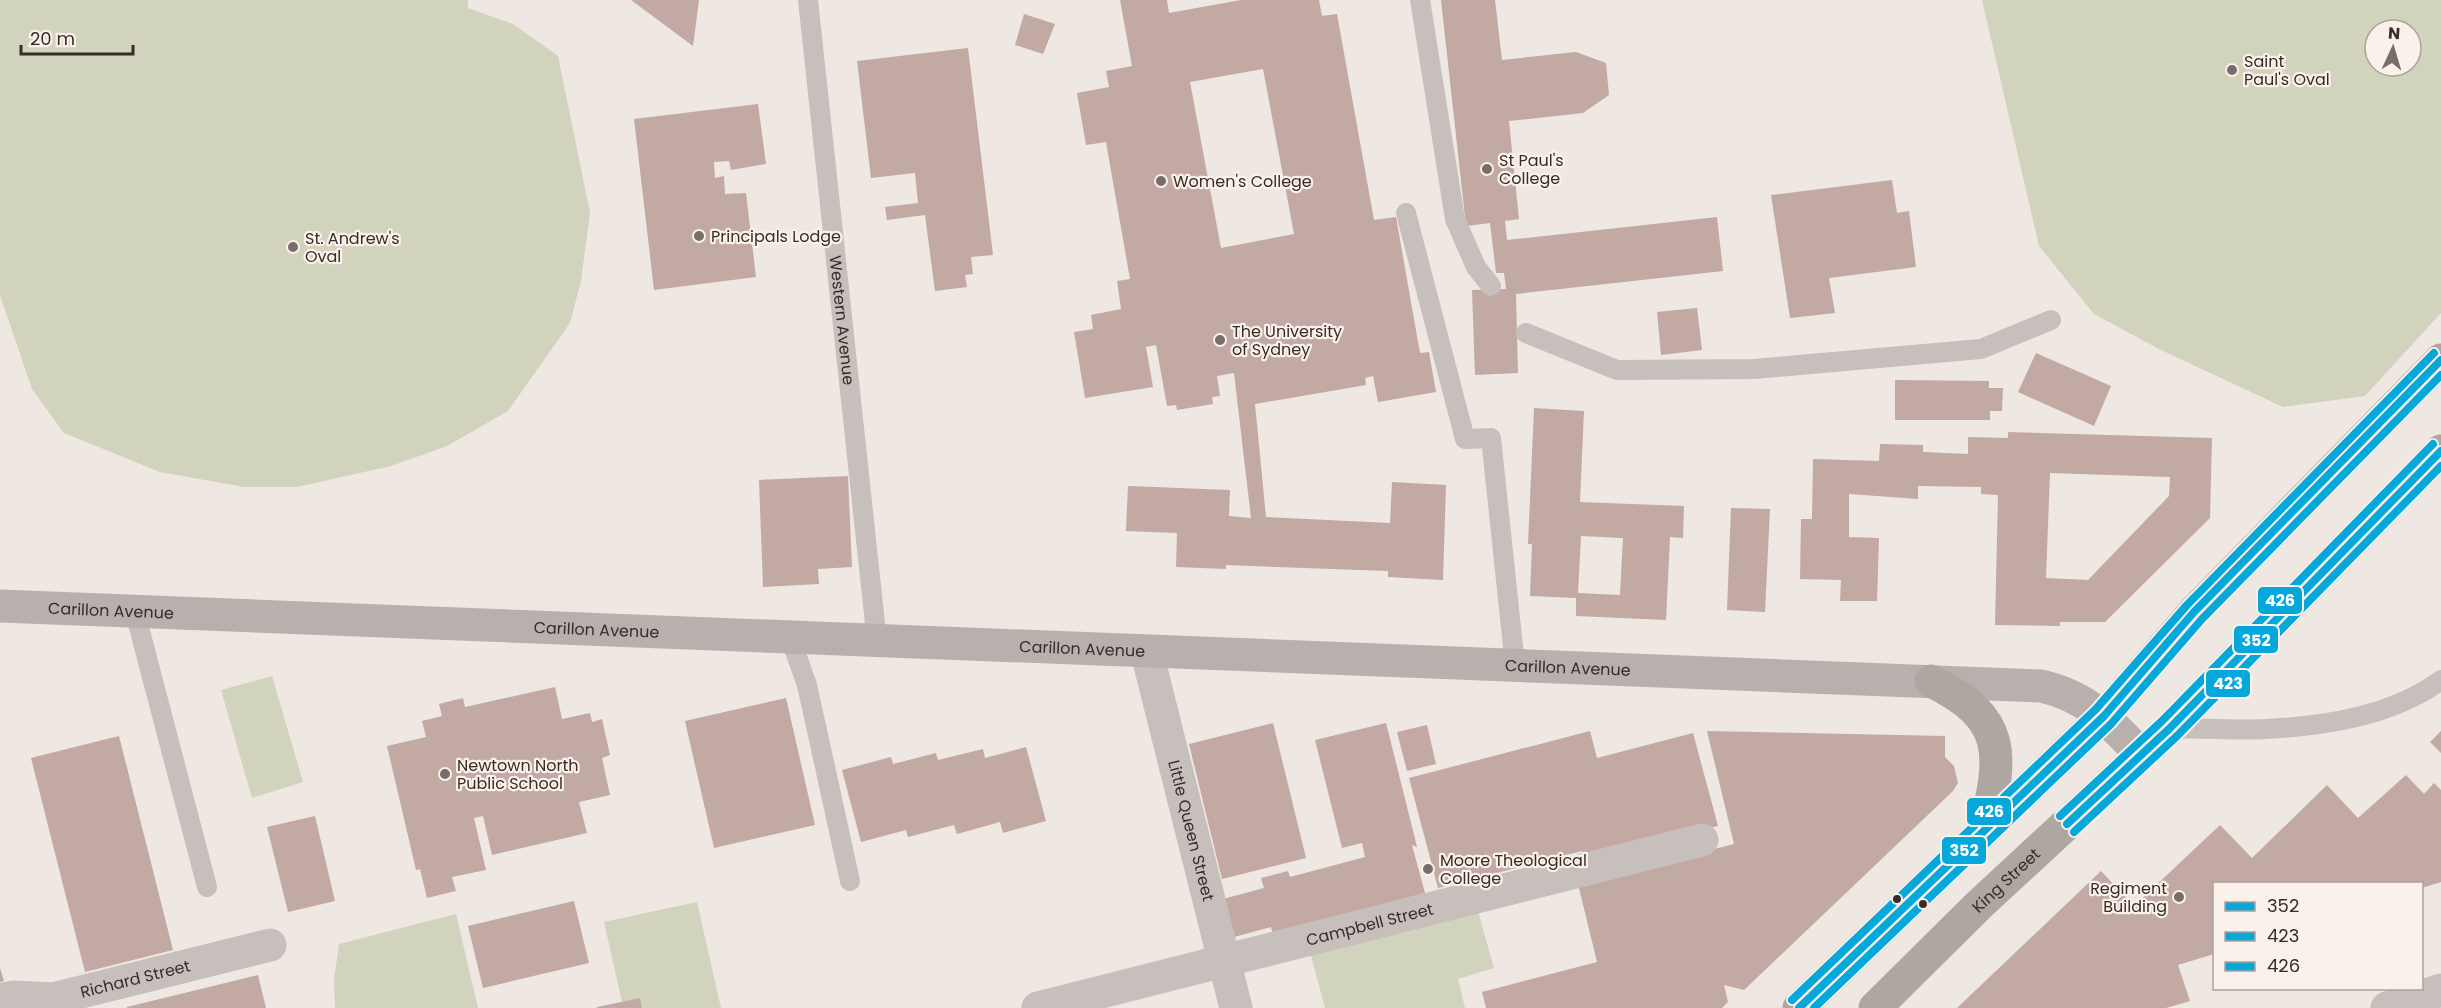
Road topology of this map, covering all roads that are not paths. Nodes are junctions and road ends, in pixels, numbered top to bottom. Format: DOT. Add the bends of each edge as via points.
graph roads {
  1 [pos="808,0"];
  2 [pos="1420,0"];
  3 [pos="1406,213"];
  4 [pos="1491,286"];
  5 [pos="2051,320"];
  6 [pos="1527,333"];
  7 [pos="2441,360"];
  8 [pos="2441,451"];
  9 [pos="0,606"];
  10 [pos="135,612"];
  11 [pos="790,637"];
  12 [pos="877,642"];
  13 [pos="1148,653"];
  14 [pos="1515,665"];
  15 [pos="2441,680"];
  16 [pos="1931,681"];
  17 [pos="2104,716"];
  18 [pos="2169,729"];
  19 [pos="2141,755"];
  20 [pos="1985,828"];
  21 [pos="1702,840"];
  22 [pos="850,881"];
  23 [pos="207,887"];
  24 [pos="270,945"];
  25 [pos="1224,962"];
  26 [pos="2441,990"];
  27 [pos="0,1000"];
  28 [pos="1038,1008"];
  29 [pos="1236,1008"];
  30 [pos="1799,1008"];
  31 [pos="1875,1008"];
  32 [pos="2387,1008"];
  1 -- 12 [label="lane, Western Avenue"];
  2 -- 4 [label="lane" via="1455,219 1476,267"];
  3 -- 14 [label="lane" via="1465,439 1491,438"];
  5 -- 6 [label="lane" via="1981,349 1754,369 1617,370"];
  7 -- 17 [label="highway" via="2194,612"];
  8 -- 18 [label="highway, King Street"];
  9 -- 10 [label="main road, Carillon Avenue"];
  10 -- 11 [label="main road, Carillon Avenue"];
  10 -- 23 [label="lane"];
  11 -- 12 [label="main road, Carillon Avenue"];
  11 -- 22 [label="lane" via="807,685"];
  12 -- 13 [label="main road, Carillon Avenue"];
  13 -- 14 [label="main road, Carillon Avenue"];
  13 -- 25 [label="street, Little Queen Street"];
  14 -- 16 [label="main road, Carillon Avenue"];
  15 -- 18 [label="lane" via="2396,705 2355,717 2266,729"];
  16 -- 17 [label="main road, Carillon Avenue" via="2041,686 2062,691"];
  16 -- 20 [label="highway" via="1968,702 1985,722 1995,744 1996,783"];
  17 -- 19 [label="main road, Carillon Avenue"];
  17 -- 20 [label="highway"];
  18 -- 19 [label="highway, King Street"];
  19 -- 31 [label="highway, King Street"];
  20 -- 30 [label="highway"];
  21 -- 25 [label="street, Campbell Street"];
  24 -- 27 [label="street, Richard Street" via="53,999"];
  25 -- 28 [label="street, Campbell Street"];
  25 -- 29 [label="street, Little Queen Street"];
  26 -- 32 [label="street"];
}
